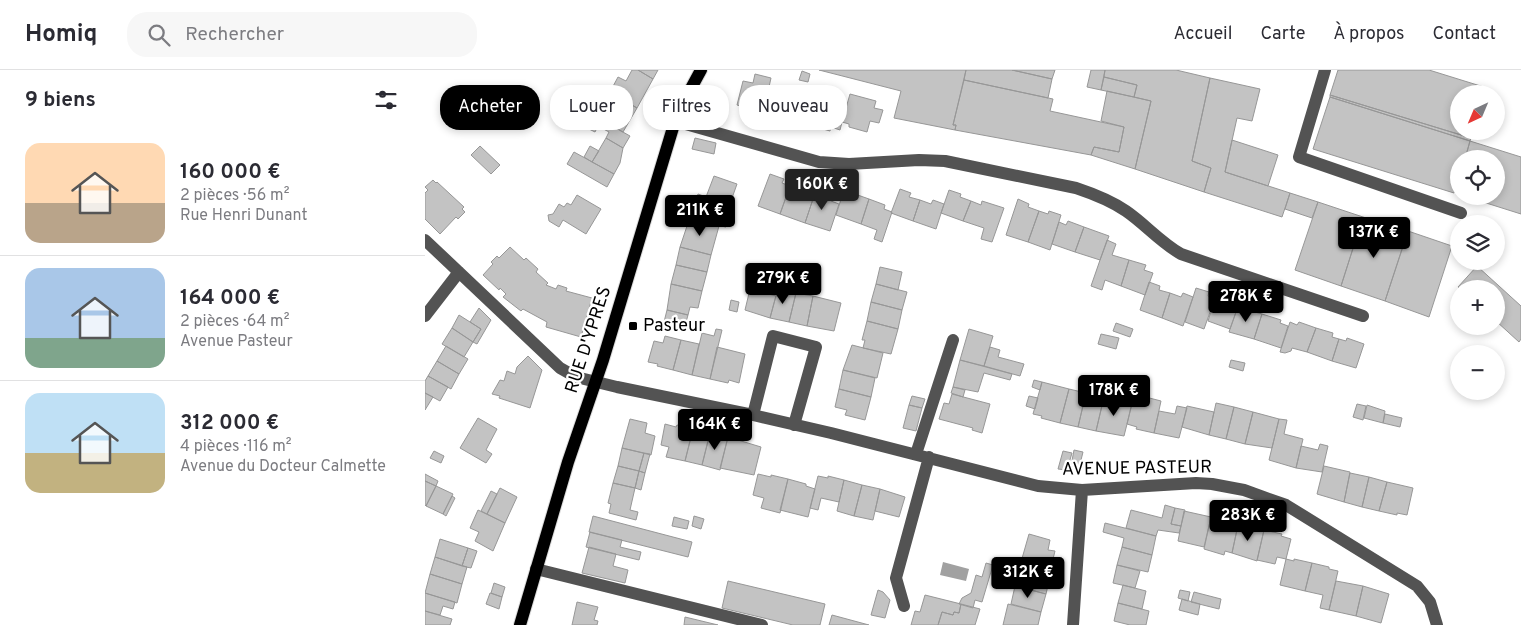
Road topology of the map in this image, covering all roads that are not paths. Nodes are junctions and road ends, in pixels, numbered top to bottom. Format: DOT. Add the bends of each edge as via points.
graph roads {
  1 [pos="701,70"];
  2 [pos="1325,70"];
  3 [pos="693,85"];
  4 [pos="672,130"];
  5 [pos="707,130"];
  6 [pos="1461,213"];
  7 [pos="425,240"];
  8 [pos="459,272"];
  9 [pos="425,316"];
  10 [pos="1363,316"];
  11 [pos="953,340"];
  12 [pos="595,382"];
  13 [pos="753,415"];
  14 [pos="794,425"];
  15 [pos="916,454"];
  16 [pos="929,457"];
  17 [pos="1082,490"];
  18 [pos="536,569"];
  19 [pos="905,606"];
  20 [pos="520,625"];
  21 [pos="763,625"];
  22 [pos="1073,625"];
  23 [pos="1437,625"];
  1 -- 3 [label="main road, RUE D'YPRES"];
  2 -- 6 [label="street" via="1299,158"];
  4 -- 12 [label="main road, RUE D'YPRES"];
  5 -- 10 [label="street" via="819,162 955,162 1076,188 1115,204 1181,254"];
  7 -- 8 [label="street, AVENUE PASTEUR"];
  8 -- 9 [label="street"];
  8 -- 12 [label="street, AVENUE PASTEUR" via="561,368 576,377"];
  11 -- 15 [label="street"];
  12 -- 13 [label="street, AVENUE PASTEUR"];
  12 -- 18 [label="main road, RUE D'YPRES"];
  13 -- 14 [label="street, AVENUE PASTEUR"];
  13 -- 14 [label="street" via="773,336 816,347"];
  14 -- 15 [label="street, AVENUE PASTEUR"];
  15 -- 16 [label="street, AVENUE PASTEUR"];
  16 -- 17 [label="street, AVENUE PASTEUR" via="1038,486"];
  16 -- 19 [label="street" via="896,578"];
  17 -- 22 [label="street"];
  17 -- 23 [label="street, AVENUE PASTEUR" via="1196,483 1244,490 1274,500 1417,586 1429,602"];
  18 -- 20 [label="main road, RUE D'YPRES"];
  18 -- 21 [label="street"];
}
